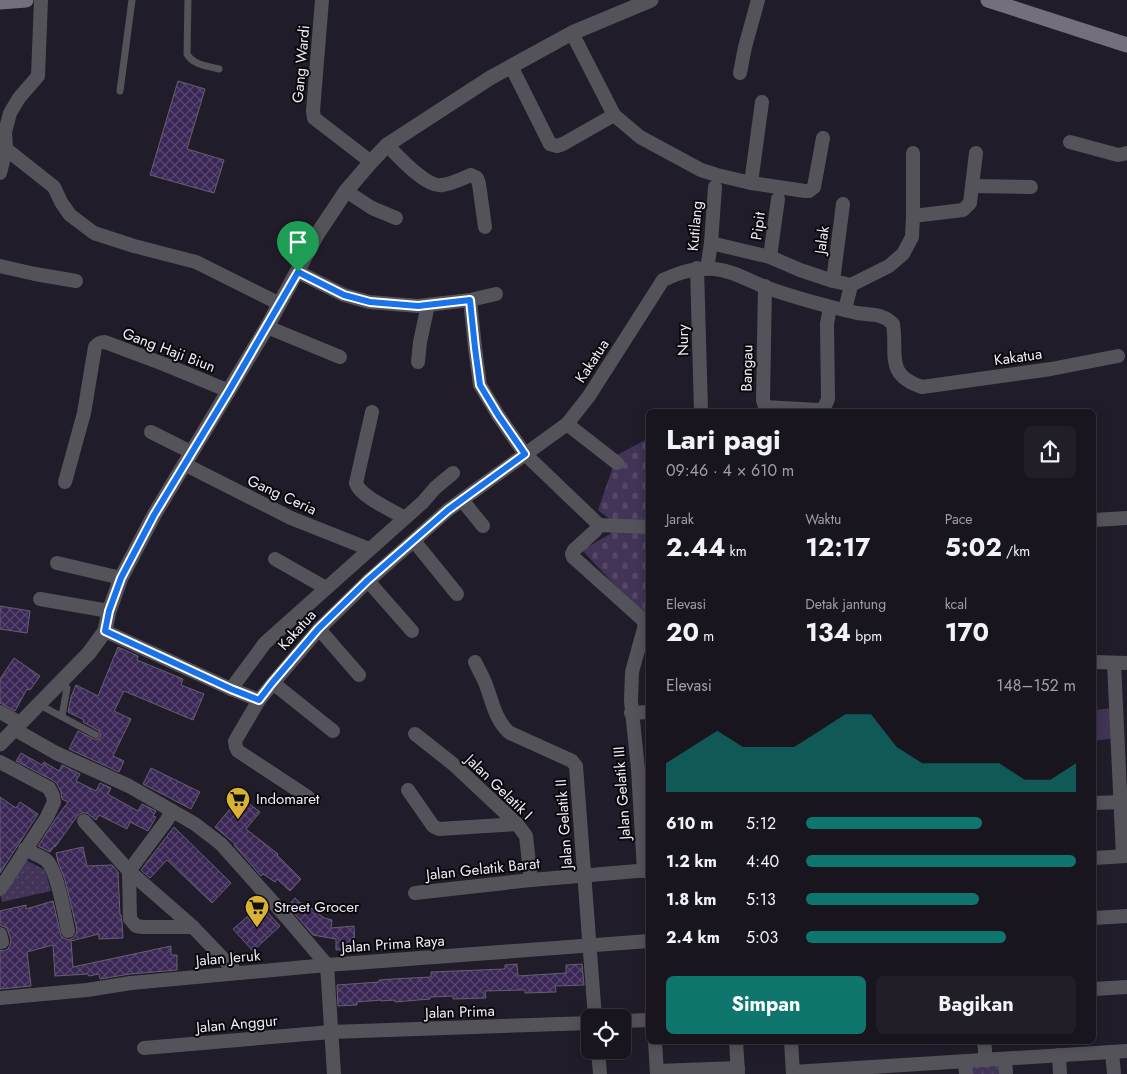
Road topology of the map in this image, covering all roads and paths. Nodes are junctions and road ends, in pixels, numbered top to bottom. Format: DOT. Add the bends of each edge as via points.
graph roads {
  1 [pos="26,0"];
  2 [pos="42,0"];
  3 [pos="132,0"];
  4 [pos="188,0"];
  5 [pos="322,0"];
  6 [pos="651,0"];
  7 [pos="758,0"];
  8 [pos="991,0"];
  9 [pos="0,2"];
  10 [pos="572,33"];
  11 [pos="1127,45"];
  12 [pos="511,66"];
  13 [pos="219,69"];
  14 [pos="740,73"];
  15 [pos="120,91"];
  16 [pos="762,102"];
  17 [pos="614,115"];
  18 [pos="823,138"];
  19 [pos="1070,142"];
  20 [pos="387,145"];
  21 [pos="6,149"];
  22 [pos="1127,152"];
  23 [pos="913,153"];
  24 [pos="976,153"];
  25 [pos="371,162"];
  26 [pos="0,174"];
  27 [pos="751,183"];
  28 [pos="972,186"];
  29 [pos="715,187"];
  30 [pos="1031,187"];
  31 [pos="346,191"];
  32 [pos="778,199"];
  33 [pos="843,204"];
  34 [pos="913,216"];
  35 [pos="396,218"];
  36 [pos="484,227"];
  37 [pos="770,257"];
  38 [pos="707,259"];
  39 [pos="0,266"];
  40 [pos="298,272"];
  41 [pos="76,281"];
  42 [pos="833,281"];
  43 [pos="765,286"];
  44 [pos="496,294"];
  45 [pos="848,297"];
  46 [pos="470,300"];
  47 [pos="280,304"];
  48 [pos="428,305"];
  49 [pos="830,306"];
  50 [pos="267,327"];
  51 [pos="1118,356"];
  52 [pos="340,358"];
  53 [pos="418,362"];
  54 [pos="229,391"];
  55 [pos="701,409"];
  56 [pos="801,409"];
  57 [pos="824,409"];
  58 [pos="372,412"];
  59 [pos="567,424"];
  60 [pos="151,432"];
  61 [pos="525,454"];
  62 [pos="188,458"];
  63 [pos="617,463"];
  64 [pos="453,473"];
  65 [pos="65,482"];
  66 [pos="462,500"];
  67 [pos="405,518"];
  68 [pos="1127,518"];
  69 [pos="1096,520"];
  70 [pos="597,525"];
  71 [pos="483,526"];
  72 [pos="646,527"];
  73 [pos="414,541"];
  74 [pos="369,549"];
  75 [pos="276,559"];
  76 [pos="57,563"];
  77 [pos="121,578"];
  78 [pos="368,580"];
  79 [pos="326,588"];
  80 [pos="456,594"];
  81 [pos="40,599"];
  82 [pos="109,611"];
  83 [pos="318,629"];
  84 [pos="105,631"];
  85 [pos="412,631"];
  86 [pos="475,662"];
  87 [pos="1096,662"];
  88 [pos="1120,663"];
  89 [pos="358,674"];
  90 [pos="61,681"];
  91 [pos="272,683"];
  92 [pos="231,689"];
  93 [pos="259,700"];
  94 [pos="38,704"];
  95 [pos="0,712"];
  96 [pos="646,712"];
  97 [pos="631,713"];
  98 [pos="62,716"];
  99 [pos="17,726"];
  100 [pos="333,731"];
  101 [pos="415,734"];
  102 [pos="96,735"];
  103 [pos="0,744"];
  104 [pos="0,762"];
  105 [pos="643,769"];
  106 [pos="408,790"];
  107 [pos="308,797"];
  108 [pos="1121,802"];
  109 [pos="1096,803"];
  110 [pos="172,811"];
  111 [pos="645,817"];
  112 [pos="84,821"];
  113 [pos="516,824"];
  114 [pos="25,849"];
  115 [pos="1125,856"];
  116 [pos="1096,858"];
  117 [pos="646,870"];
  118 [pos="129,871"];
  119 [pos="584,877"];
  120 [pos="531,880"];
  121 [pos="0,889"];
  122 [pos="415,893"];
  123 [pos="1127,916"];
  124 [pos="1096,918"];
  125 [pos="193,926"];
  126 [pos="68,931"];
  127 [pos="646,941"];
  128 [pos="590,945"];
  129 [pos="327,965"];
  130 [pos="237,973"];
  131 [pos="1127,987"];
  132 [pos="1096,989"];
  133 [pos="0,998"];
  134 [pos="594,1009"];
  135 [pos="646,1020"];
  136 [pos="631,1021"];
  137 [pos="581,1023"];
  138 [pos="332,1032"];
  139 [pos="655,1044"];
  140 [pos="736,1044"];
  141 [pos="791,1044"];
  142 [pos="984,1044"];
  143 [pos="144,1048"];
  144 [pos="1127,1051"];
  145 [pos="1112,1052"];
  146 [pos="1059,1055"];
  147 [pos="1005,1058"];
  148 [pos="599,1059"];
  149 [pos="986,1060"];
  150 [pos="965,1068"];
  151 [pos="914,1069"];
  152 [pos="738,1071"];
  153 [pos="856,1071"];
  154 [pos="657,1073"];
  155 [pos="793,1073"];
  156 [pos="334,1074"];
  157 [pos="600,1074"];
  158 [pos="1006,1074"];
  159 [pos="1060,1074"];
  160 [pos="1114,1074"];
  1 -- 9 [label="main road"];
  2 -- 21 [label="street" via="38,76 10,113 5,132"];
  3 -- 15 [label="lane"];
  4 -- 13 [label="lane" via="187,54 194,62"];
  5 -- 25 [label="street, Gang Wardi" via="314,118"];
  6 -- 10 [label="street"];
  7 -- 14 [label="street"];
  8 -- 11 [label="main road"];
  10 -- 12 [label="street"];
  10 -- 17 [label="street"];
  12 -- 17 [label="street" via="550,144 563,144"];
  12 -- 20 [label="street"];
  16 -- 27 [label="street"];
  17 -- 27 [label="street" via="640,137 702,170"];
  18 -- 27 [label="street" via="814,187 810,191"];
  19 -- 22 [label="street" via="1118,154"];
  20 -- 25 [label="street"];
  20 -- 36 [label="street" via="431,184 441,186 471,176 477,178"];
  21 -- 26 [label="street"];
  21 -- 47 [label="street" via="54,187 70,215 94,233 196,262"];
  23 -- 34 [label="street"];
  24 -- 28 [label="street"];
  25 -- 31 [label="street"];
  28 -- 30 [label="street"];
  28 -- 34 [label="street" via="970,203 963,210"];
  29 -- 38 [label="street, Kutilang"];
  31 -- 35 [label="street" via="372,208"];
  31 -- 40 [label="street" via="318,233"];
  32 -- 37 [label="street, Pipit"];
  33 -- 42 [label="street, Jalak"];
  34 -- 45 [label="street" via="912,237 903,254"];
  37 -- 38 [label="street"];
  37 -- 42 [label="street"];
  38 -- 43 [label="street, Kakatua"];
  38 -- 55 [label="street, Nury"];
  38 -- 59 [label="street, Kakatua" via="663,280 589,396"];
  39 -- 41 [label="street"];
  40 -- 47 [label="street"];
  40 -- 48 [label="street" via="344,295 370,302"];
  42 -- 45 [label="street"];
  43 -- 49 [label="street, Kakatua"];
  43 -- 56 [label="street, Bangau" via="765,407"];
  44 -- 46 [label="street"];
  45 -- 49 [label="street, Kakatua"];
  45 -- 51 [label="street, Kakatua" via="890,320 894,328 897,369 904,378 922,387"];
  46 -- 48 [label="street"];
  46 -- 61 [label="street" via="480,385"];
  47 -- 50 [label="street"];
  48 -- 53 [label="street"];
  49 -- 57 [label="street, Bangau" via="827,324 828,399"];
  50 -- 52 [label="street"];
  50 -- 54 [label="street"];
  54 -- 62 [label="street"];
  54 -- 65 [label="street, Gang Haji Biun" via="105,342 97,344 84,413"];
  58 -- 67 [label="street" via="357,486 366,496"];
  59 -- 61 [label="street, Kakatua"];
  59 -- 63 [label="street"];
  60 -- 62 [label="street, Gang Ceria"];
  61 -- 66 [label="street, Kakatua"];
  61 -- 70 [label="street"];
  62 -- 74 [label="street, Gang Ceria" via="291,518"];
  62 -- 77 [label="street"];
  64 -- 67 [label="street"];
  66 -- 71 [label="street"];
  66 -- 73 [label="street, Kakatua"];
  67 -- 74 [label="street"];
  68 -- 69 [label="street"];
  70 -- 72 [label="street"];
  70 -- 97 [label="street, Jalan Gelatik III" via="596,530 572,554 645,625 632,672"];
  73 -- 78 [label="street, Kakatua"];
  73 -- 80 [label="street"];
  74 -- 79 [label="street"];
  75 -- 79 [label="street"];
  76 -- 77 [label="street"];
  77 -- 82 [label="street"];
  78 -- 83 [label="street, Kakatua"];
  78 -- 85 [label="street"];
  79 -- 92 [label="street" via="265,643"];
  81 -- 82 [label="street"];
  82 -- 84 [label="street"];
  83 -- 89 [label="street"];
  83 -- 91 [label="street, Kakatua"];
  84 -- 90 [label="street" via="89,653"];
  84 -- 92 [label="street"];
  86 -- 119 [label="street, Jalan Gelatik II" via="503,727 572,761 576,766"];
  87 -- 88 [label="street"];
  88 -- 108 [label="street"];
  90 -- 94 [label="street"];
  90 -- 98 [label="lane" via="67,688"];
  91 -- 93 [label="street, Kakatua"];
  91 -- 100 [label="street"];
  92 -- 93 [label="street"];
  93 -- 107 [label="street, Kakatua" via="235,741 238,752"];
  94 -- 98 [label="lane"];
  94 -- 99 [label="street"];
  95 -- 99 [label="street, Jalan Prima Raya"];
  96 -- 97 [label="street"];
  97 -- 105 [label="street, Jalan Gelatik III"];
  98 -- 102 [label="lane"];
  99 -- 103 [label="street"];
  99 -- 110 [label="street, Jalan Prima Raya" via="56,753 129,786"];
  101 -- 113 [label="street, Jalan Gelatik I" via="453,764"];
  104 -- 114 [label="street" via="49,788 53,796 54,802 47,817"];
  105 -- 111 [label="street, Jalan Gelatik III"];
  106 -- 113 [label="street" via="433,826 439,829"];
  108 -- 109 [label="street"];
  108 -- 115 [label="street"];
  110 -- 118 [label="street"];
  110 -- 129 [label="street, Jalan Prima Raya" via="221,844"];
  111 -- 117 [label="street, Jalan Gelatik III"];
  112 -- 118 [label="street"];
  113 -- 120 [label="street, Jalan Gelatik I" via="526,836"];
  114 -- 121 [label="street"];
  114 -- 126 [label="street" via="51,866"];
  115 -- 116 [label="street"];
  117 -- 119 [label="street, Jalan Gelatik Barat"];
  118 -- 125 [label="street"];
  118 -- 125 [label="street" via="130,919 136,926"];
  119 -- 120 [label="street, Jalan Gelatik Barat"];
  119 -- 128 [label="street, Jalan Gelatik II"];
  120 -- 122 [label="street, Jalan Gelatik Barat"];
  123 -- 124 [label="street"];
  125 -- 130 [label="street"];
  127 -- 128 [label="street, Jalan Prima Raya"];
  128 -- 129 [label="street, Jalan Prima Raya"];
  128 -- 134 [label="street, Jalan Gelatik II"];
  129 -- 130 [label="street, Jalan Jeruk"];
  129 -- 138 [label="street"];
  130 -- 133 [label="street, Jalan Jeruk"];
  131 -- 132 [label="street"];
  135 -- 136 [label="street"];
  137 -- 138 [label="street, Jalan Prima"];
  138 -- 143 [label="street, Jalan Anggur"];
  138 -- 156 [label="street"];
  139 -- 154 [label="street"];
  140 -- 152 [label="street"];
  141 -- 155 [label="street"];
  142 -- 149 [label="street"];
  144 -- 145 [label="street"];
  145 -- 146 [label="street"];
  145 -- 160 [label="street"];
  146 -- 147 [label="street"];
  146 -- 159 [label="street"];
  147 -- 149 [label="street"];
  147 -- 158 [label="street"];
  148 -- 157 [label="street"];
  149 -- 150 [label="street"];
  150 -- 151 [label="street"];
  151 -- 153 [label="street"];
  152 -- 154 [label="street"];
  153 -- 155 [label="street"];
}
